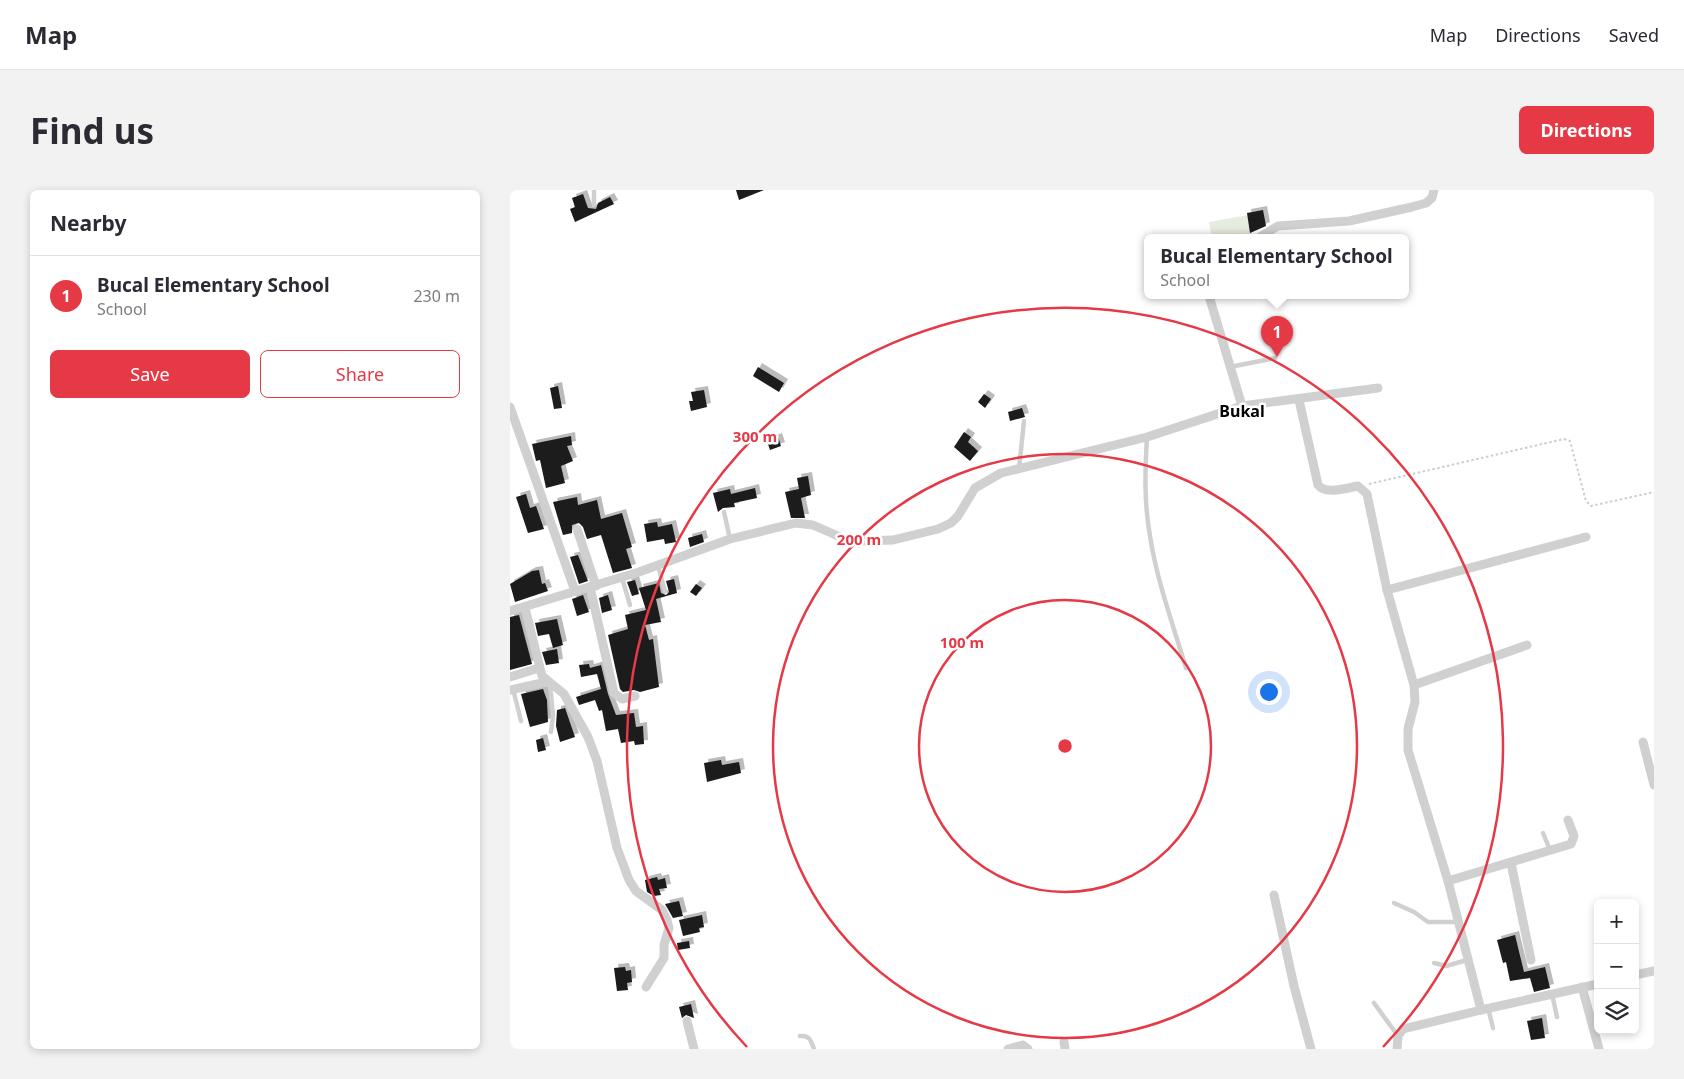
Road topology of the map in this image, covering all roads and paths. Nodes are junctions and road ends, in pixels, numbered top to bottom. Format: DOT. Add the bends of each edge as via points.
graph roads {
  1 [pos="594,190"];
  2 [pos="1434,190"];
  3 [pos="594,205"];
  4 [pos="1265,234"];
  5 [pos="1210,299"];
  6 [pos="1275,358"];
  7 [pos="1230,366"];
  8 [pos="1378,388"];
  9 [pos="1298,400"];
  10 [pos="1242,406"];
  11 [pos="510,407"];
  12 [pos="1024,421"];
  13 [pos="1147,437"];
  14 [pos="1019,468"];
  15 [pos="1358,486"];
  16 [pos="1654,492"];
  17 [pos="724,512"];
  18 [pos="577,529"];
  19 [pos="1586,537"];
  20 [pos="730,539"];
  21 [pos="658,566"];
  22 [pos="622,578"];
  23 [pos="593,587"];
  24 [pos="1387,590"];
  25 [pos="576,591"];
  26 [pos="665,591"];
  27 [pos="630,605"];
  28 [pos="524,608"];
  29 [pos="510,611"];
  30 [pos="1528,644"];
  31 [pos="539,668"];
  32 [pos="1186,668"];
  33 [pos="510,677"];
  34 [pos="548,683"];
  35 [pos="1414,685"];
  36 [pos="512,690"];
  37 [pos="635,696"];
  38 [pos="521,721"];
  39 [pos="550,732"];
  40 [pos="1643,742"];
  41 [pos="1654,785"];
  42 [pos="1568,820"];
  43 [pos="1543,833"];
  44 [pos="1551,852"];
  45 [pos="1511,863"];
  46 [pos="1448,881"];
  47 [pos="1274,895"];
  48 [pos="1394,903"];
  49 [pos="1457,922"];
  50 [pos="1467,960"];
  51 [pos="1531,960"];
  52 [pos="1434,963"];
  53 [pos="1654,971"];
  54 [pos="1639,974"];
  55 [pos="1594,985"];
  56 [pos="646,987"];
  57 [pos="1582,987"];
  58 [pos="1552,994"];
  59 [pos="1374,1003"];
  60 [pos="1484,1009"];
  61 [pos="1558,1017"];
  62 [pos="687,1021"];
  63 [pos="1493,1028"];
  64 [pos="800,1036"];
  65 [pos="1398,1036"];
  66 [pos="694,1049"];
  67 [pos="814,1049"];
  68 [pos="1008,1049"];
  69 [pos="1028,1049"];
  70 [pos="1311,1049"];
  71 [pos="1397,1049"];
  72 [pos="1599,1049"];
  1 -- 3 [label="lane"];
  2 -- 4 [label="street" via="1426,203 1412,207 1349,221 1278,226"];
  5 -- 7 [label="street"];
  6 -- 7 [label="lane"];
  7 -- 10 [label="street"];
  8 -- 9 [label="street"];
  9 -- 10 [label="street"];
  9 -- 15 [label="street" via="1318,485 1327,490"];
  10 -- 13 [label="street"];
  11 -- 25 [label="street"];
  12 -- 14 [label="lane"];
  13 -- 14 [label="street"];
  13 -- 32 [label="lane" via="1145,471 1150,537"];
  14 -- 20 [label="street" via="984,481 975,488 951,523 938,529 893,540 847,540 804,522"];
  15 -- 16 [label="path" via="1564,438 1570,441 1586,501 1591,506"];
  15 -- 24 [label="street" via="1367,494"];
  17 -- 20 [label="lane"];
  18 -- 23 [label="street"];
  19 -- 24 [label="street"];
  20 -- 21 [label="street"];
  21 -- 22 [label="street"];
  21 -- 26 [label="lane"];
  22 -- 23 [label="street"];
  22 -- 27 [label="lane"];
  23 -- 25 [label="street"];
  23 -- 37 [label="street" via="614,693 622,699"];
  24 -- 35 [label="street"];
  25 -- 28 [label="street"];
  28 -- 29 [label="street"];
  28 -- 31 [label="street"];
  30 -- 35 [label="street"];
  31 -- 33 [label="street"];
  31 -- 34 [label="street"];
  34 -- 36 [label="street"];
  34 -- 39 [label="lane" via="552,700"];
  34 -- 56 [label="street" via="564,694 594,753 629,880 636,891 662,910 667,920 669,928 664,958"];
  35 -- 46 [label="street" via="1415,702 1408,729 1408,750"];
  36 -- 38 [label="lane"];
  40 -- 41 [label="street"];
  42 -- 44 [label="street" via="1573,842"];
  43 -- 44 [label="lane"];
  44 -- 45 [label="street"];
  45 -- 46 [label="street"];
  45 -- 51 [label="street"];
  46 -- 49 [label="street"];
  47 -- 70 [label="street"];
  48 -- 49 [label="lane" via="1428,922"];
  49 -- 50 [label="street"];
  50 -- 52 [label="lane" via="1446,966"];
  50 -- 60 [label="street"];
  53 -- 54 [label="street"];
  55 -- 57 [label="street"];
  57 -- 58 [label="street"];
  57 -- 72 [label="street"];
  58 -- 60 [label="street"];
  58 -- 61 [label="lane"];
  59 -- 65 [label="lane"];
  60 -- 63 [label="lane"];
  60 -- 65 [label="street" via="1406,1028"];
  62 -- 66 [label="street"];
  64 -- 67 [label="lane" via="811,1040"];
  65 -- 71 [label="street"];
  68 -- 69 [label="street" via="1023,1045"];
}
